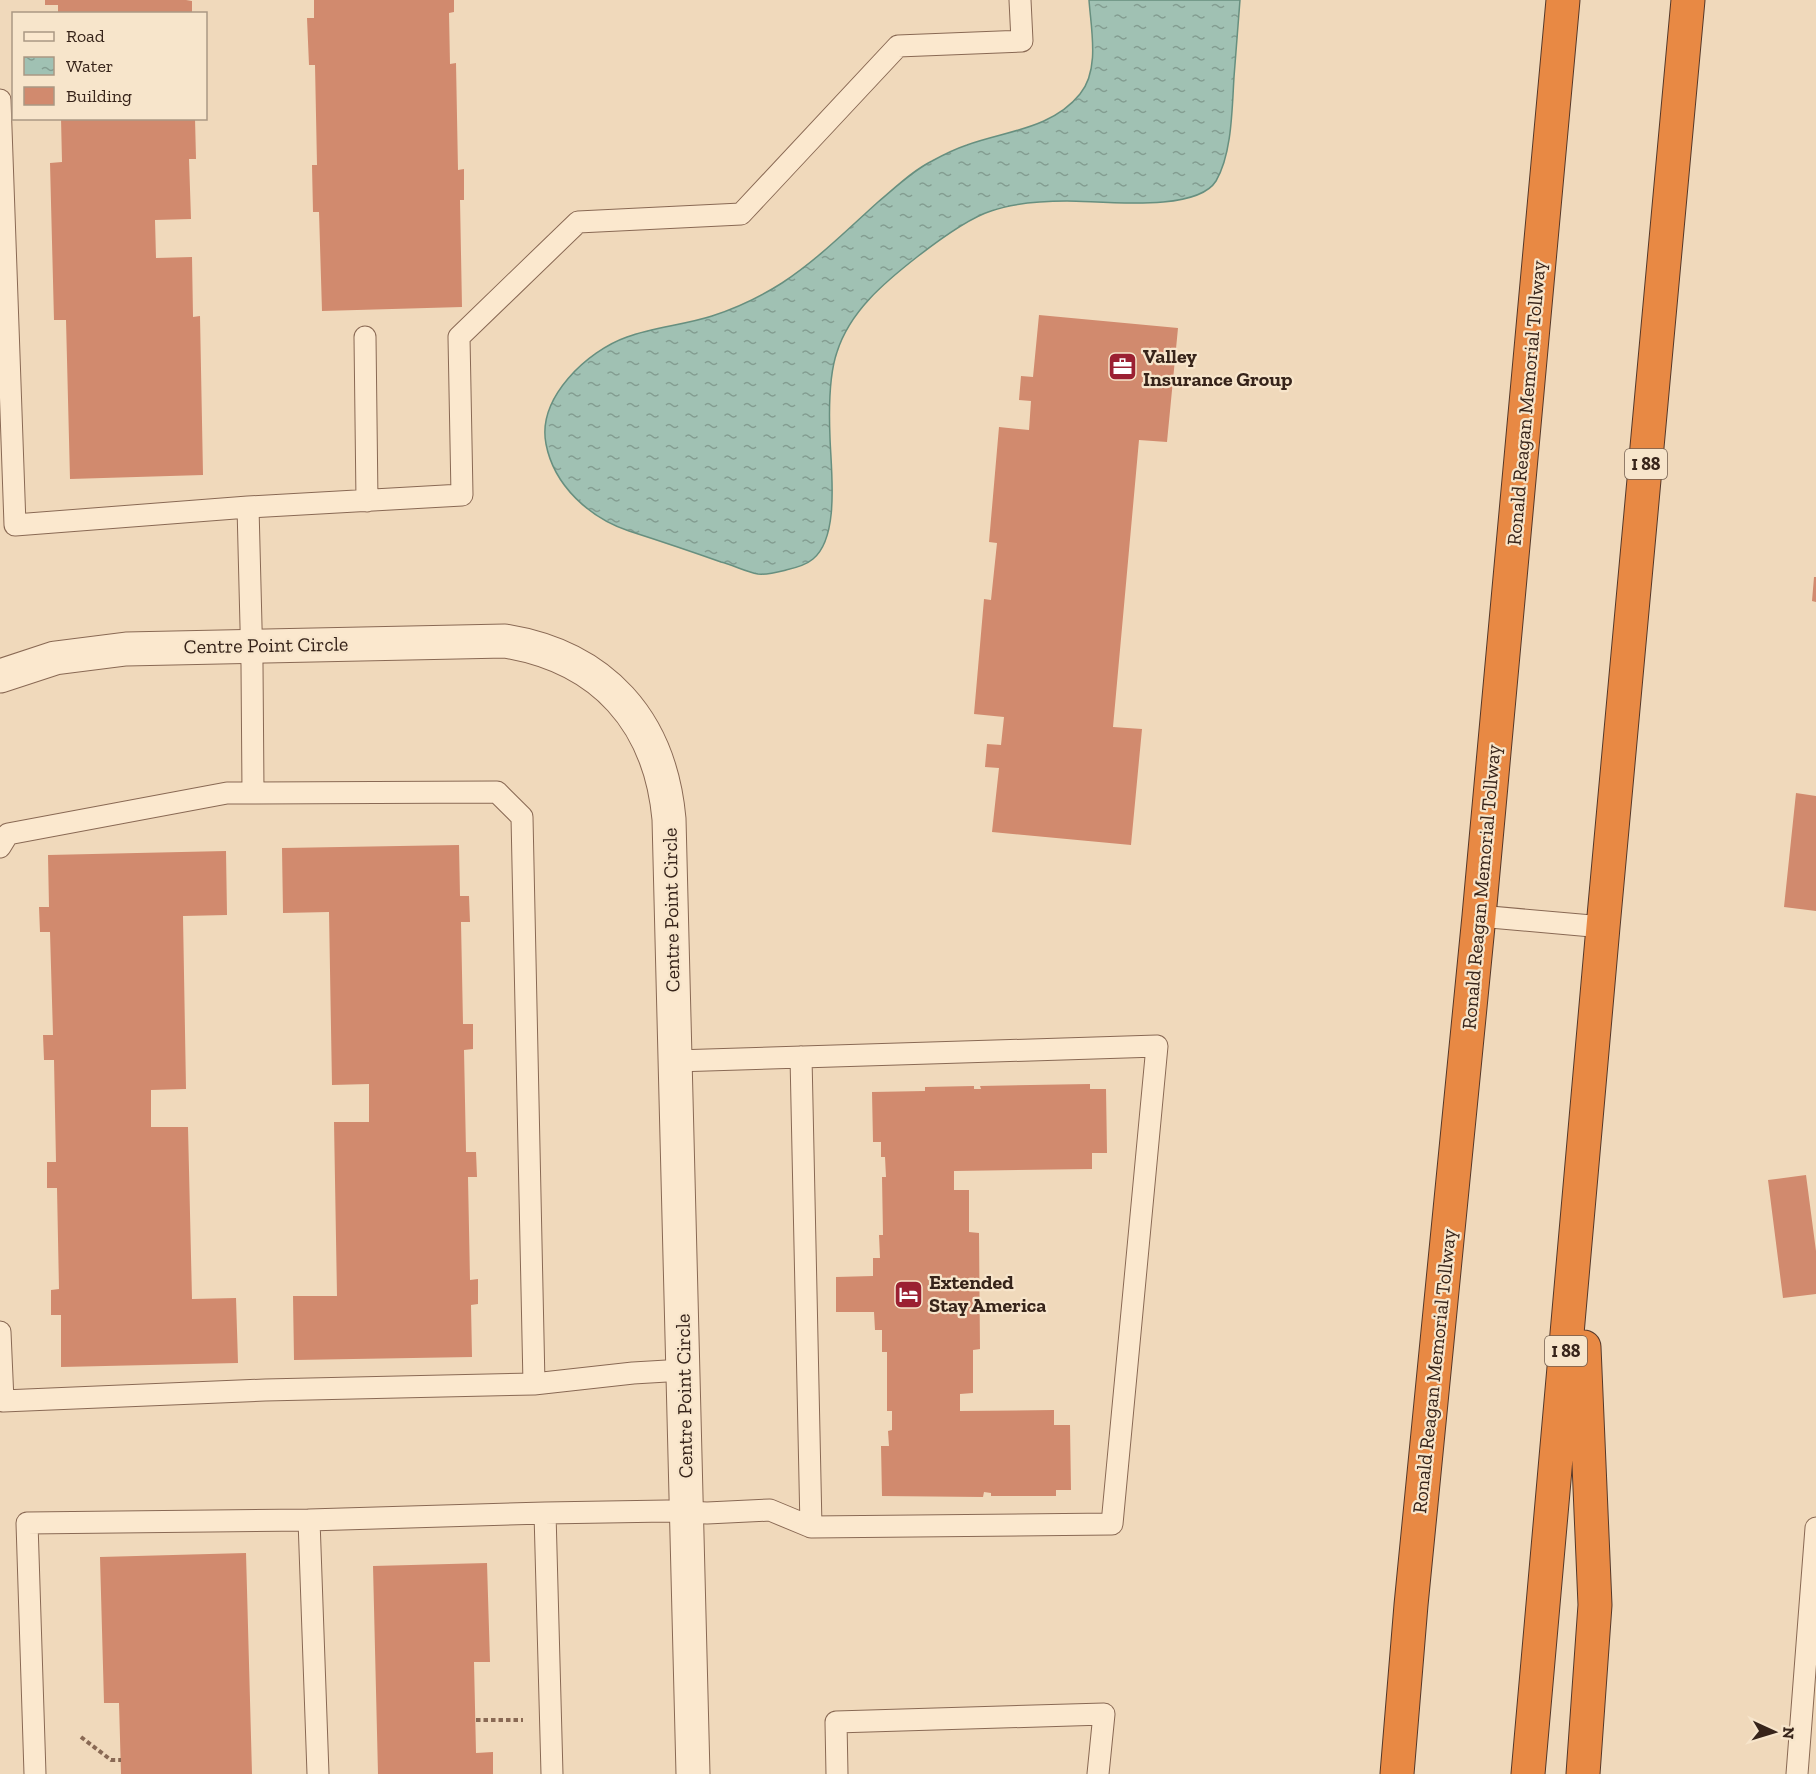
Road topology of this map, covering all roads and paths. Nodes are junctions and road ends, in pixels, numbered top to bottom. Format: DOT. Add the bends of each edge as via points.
graph roads {
  1 [pos="1020,0"];
  2 [pos="1563,0"];
  3 [pos="1688,0"];
  4 [pos="0,100"];
  5 [pos="365,337"];
  6 [pos="367,501"];
  7 [pos="248,507"];
  8 [pos="252,646"];
  9 [pos="0,676"];
  10 [pos="253,792"];
  11 [pos="0,848"];
  12 [pos="1479,916"];
  13 [pos="1603,927"];
  14 [pos="801,1057"];
  15 [pos="675,1061"];
  16 [pos="1578,1215"];
  17 [pos="0,1332"];
  18 [pos="684,1370"];
  19 [pos="534,1384"];
  20 [pos="687,1511"];
  21 [pos="545,1513"];
  22 [pos="309,1520"];
  23 [pos="811,1527"];
  24 [pos="1816,1528"];
  25 [pos="476,1720"];
  26 [pos="526,1720"];
  27 [pos="81,1737"];
  28 [pos="121,1760"];
  29 [pos="35,1774"];
  30 [pos="318,1774"];
  31 [pos="552,1774"];
  32 [pos="693,1774"];
  33 [pos="837,1774"];
  34 [pos="1098,1774"];
  35 [pos="1397,1774"];
  36 [pos="1528,1774"];
  37 [pos="1583,1774"];
  38 [pos="1797,1774"];
  1 -- 6 [label="lane" via="1022,41 898,46 741,214 578,222 459,338 462,495"];
  2 -- 12 [label="highway, Ronald Reagan Memorial Tollway"];
  3 -- 13 [label="highway, I 88"];
  4 -- 7 [label="lane" via="15,525"];
  5 -- 6 [label="lane"];
  6 -- 7 [label="lane"];
  7 -- 8 [label="lane"];
  8 -- 9 [label="street, Centre Point Circle" via="78,654"];
  8 -- 10 [label="lane"];
  8 -- 15 [label="street, Centre Point Circle" via="505,641 561,655 616,693 637,719 653,750 668,801"];
  10 -- 11 [label="lane" via="227,793 8,834"];
  10 -- 19 [label="lane" via="497,792 522,818"];
  12 -- 13 [label="lane"];
  12 -- 35 [label="highway, Ronald Reagan Memorial Tollway"];
  13 -- 16 [label="highway, I 88"];
  14 -- 15 [label="lane"];
  14 -- 23 [label="lane"];
  14 -- 23 [label="lane" via="1157,1046 1112,1524"];
  15 -- 18 [label="street, Centre Point Circle"];
  16 -- 36 [label="highway, I 88"];
  16 -- 37 [label="highway" via="1595,1605"];
  17 -- 19 [label="lane" via="3,1401"];
  18 -- 19 [label="lane"];
  18 -- 20 [label="street, Centre Point Circle"];
  20 -- 21 [label="lane"];
  20 -- 23 [label="lane" via="770,1510"];
  20 -- 32 [label="street, Centre Point Circle"];
  21 -- 22 [label="lane"];
  21 -- 31 [label="lane"];
  22 -- 29 [label="lane" via="27,1523"];
  22 -- 30 [label="lane"];
  24 -- 38 [label="lane"];
  25 -- 26 [label="path"];
  27 -- 28 [label="path" via="111,1760"];
  33 -- 34 [label="lane" via="836,1722 1104,1714"];
}
